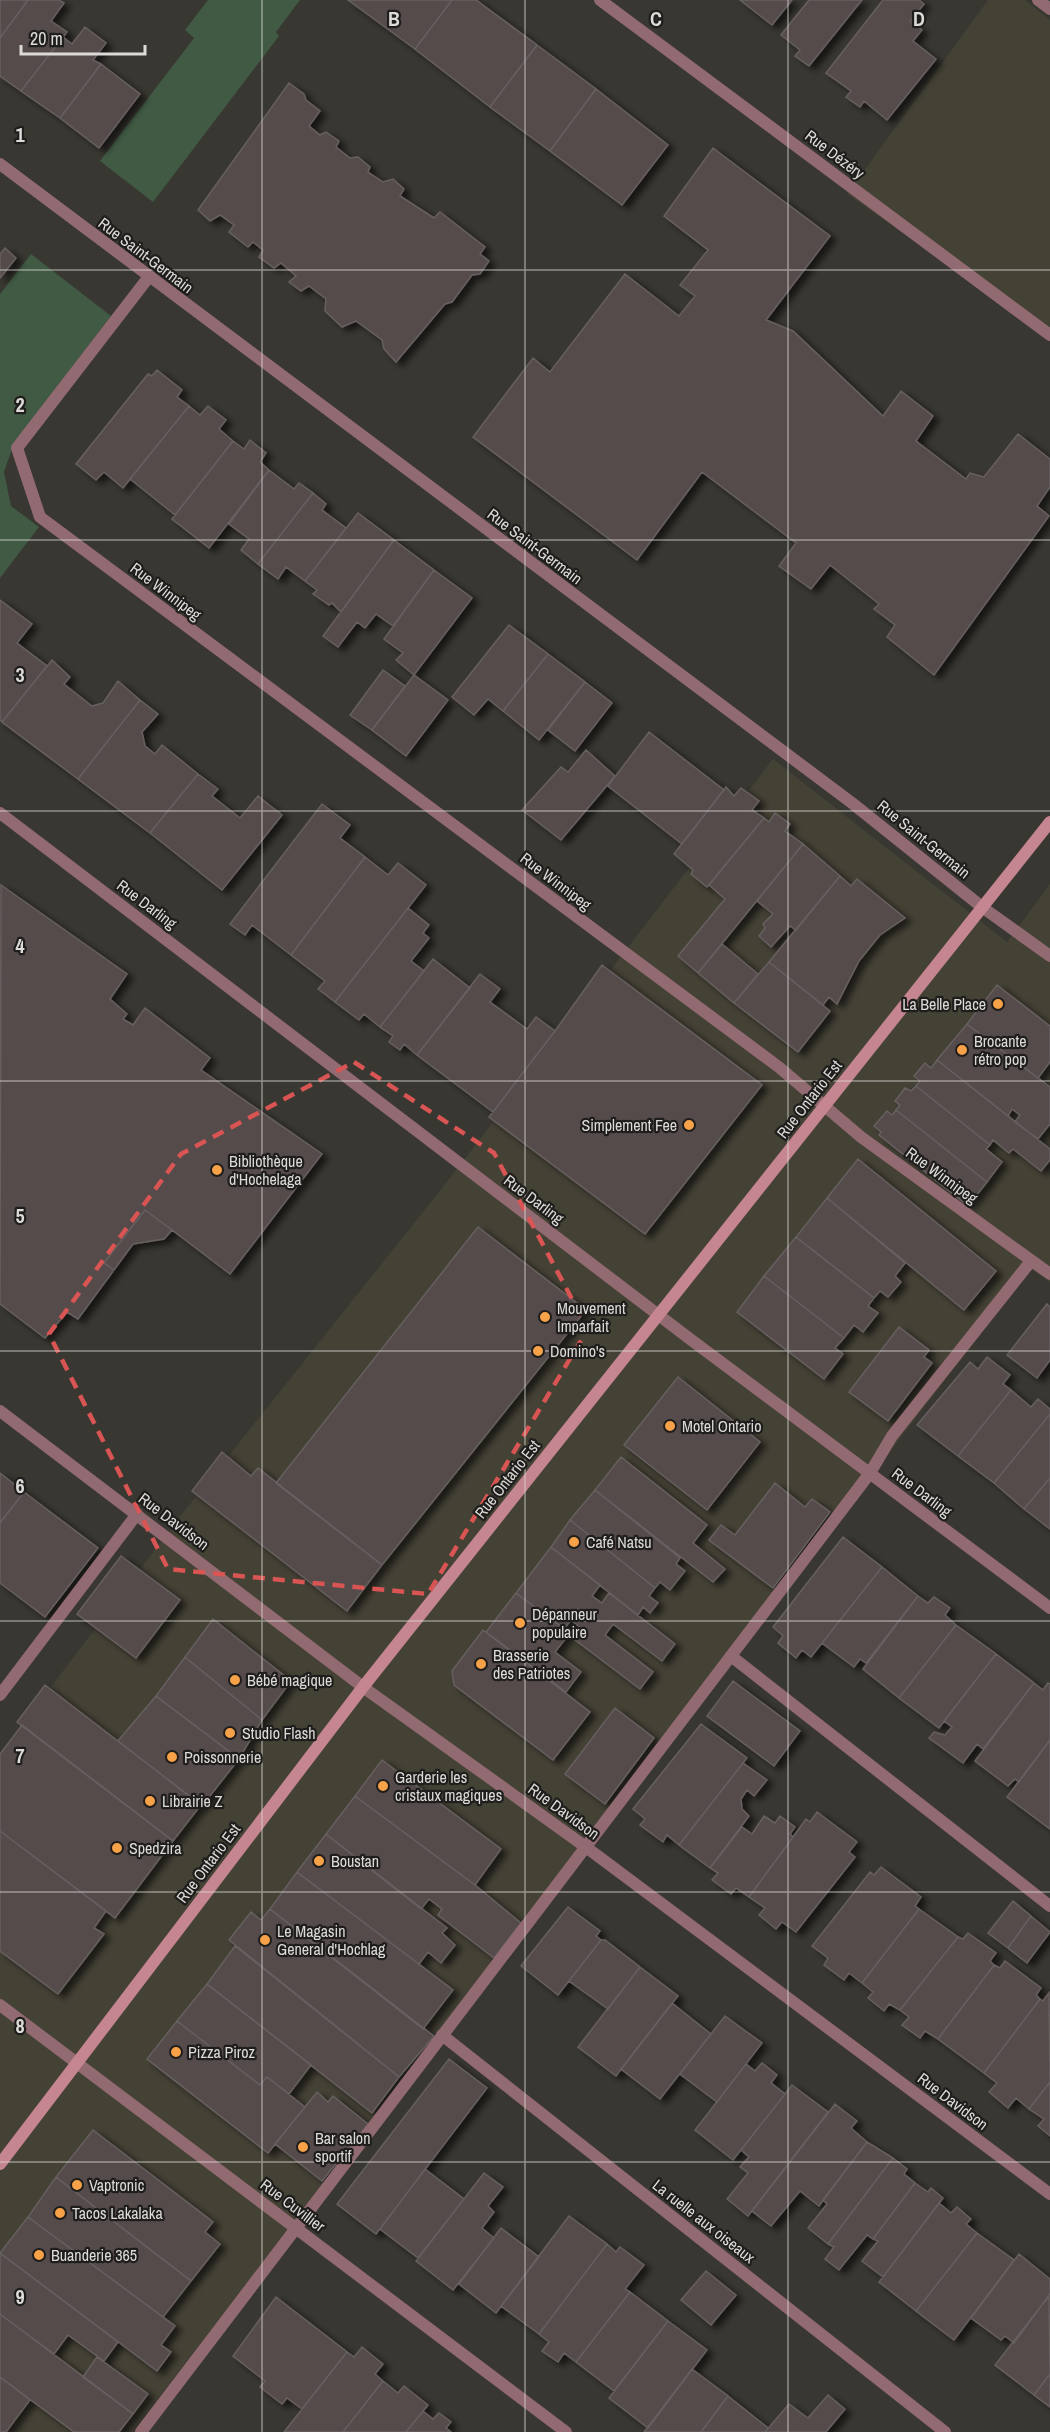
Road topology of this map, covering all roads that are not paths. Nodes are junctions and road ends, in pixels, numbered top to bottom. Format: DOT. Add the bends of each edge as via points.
graph roads {
  1 [pos="600,0"];
  2 [pos="1038,0"];
  3 [pos="1050,9"];
  4 [pos="0,164"];
  5 [pos="148,278"];
  6 [pos="1050,335"];
  7 [pos="0,813"];
  8 [pos="1050,822"];
  9 [pos="982,907"];
  10 [pos="1050,956"];
  11 [pos="825,1106"];
  12 [pos="1031,1261"];
  13 [pos="1050,1274"];
  14 [pos="658,1314"];
  15 [pos="0,1411"];
  16 [pos="870,1473"];
  17 [pos="137,1514"];
  18 [pos="1050,1608"];
  19 [pos="731,1656"];
  20 [pos="363,1687"];
  21 [pos="0,1695"];
  22 [pos="586,1847"];
  23 [pos="1050,1906"];
  24 [pos="0,2005"];
  25 [pos="442,2035"];
  26 [pos="77,2063"];
  27 [pos="0,2164"];
  28 [pos="1050,2194"];
  29 [pos="296,2228"];
  30 [pos="141,2432"];
  31 [pos="566,2432"];
  32 [pos="945,2432"];
  1 -- 6 [label="street, Rue Dézéry"];
  2 -- 3 [label="street"];
  4 -- 5 [label="street, Rue Saint-Germain"];
  5 -- 9 [label="street, Rue Saint-Germain" via="852,803"];
  5 -- 11 [label="street, Rue Winnipeg" via="17,448 40,517 780,1068"];
  7 -- 14 [label="street, Rue Darling"];
  8 -- 9 [label="main road, Rue Ontario Est"];
  9 -- 10 [label="street, Rue Saint-Germain"];
  9 -- 11 [label="main road, Rue Ontario Est"];
  11 -- 12 [label="street, Rue Winnipeg" via="861,1137"];
  11 -- 14 [label="main road, Rue Ontario Est"];
  12 -- 13 [label="street, Rue Winnipeg"];
  12 -- 16 [label="street" via="892,1436"];
  14 -- 16 [label="street, Rue Darling"];
  14 -- 20 [label="main road, Rue Ontario Est"];
  15 -- 17 [label="street, Rue Davidson"];
  16 -- 18 [label="street, Rue Darling"];
  16 -- 19 [label="street"];
  17 -- 20 [label="street, Rue Davidson"];
  17 -- 21 [label="street"];
  19 -- 22 [label="street"];
  19 -- 23 [label="street"];
  20 -- 22 [label="street, Rue Davidson"];
  20 -- 26 [label="main road, Rue Ontario Est"];
  22 -- 25 [label="street"];
  22 -- 28 [label="street, Rue Davidson"];
  24 -- 26 [label="street, Rue Cuvillier"];
  25 -- 29 [label="street"];
  25 -- 32 [label="street, La ruelle aux oiseaux"];
  26 -- 27 [label="main road, Rue Ontario Est"];
  26 -- 29 [label="street, Rue Cuvillier"];
  29 -- 30 [label="street"];
  29 -- 31 [label="street, Rue Cuvillier"];
}
